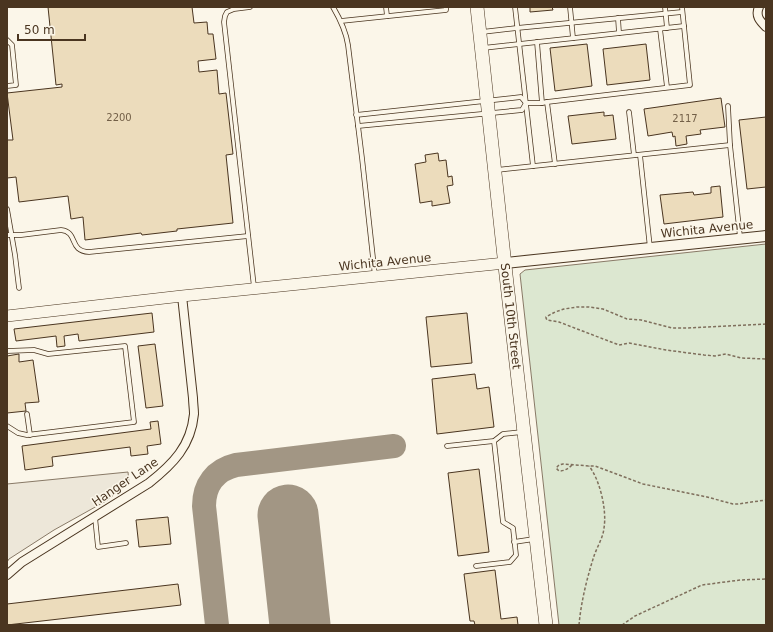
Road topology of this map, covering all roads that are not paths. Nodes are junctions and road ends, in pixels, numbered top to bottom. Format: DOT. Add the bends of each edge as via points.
graph roads {
  1 [pos="250,7"];
  2 [pos="332,7"];
  3 [pos="386,7"];
  4 [pos="446,7"];
  5 [pos="477,7"];
  6 [pos="515,7"];
  7 [pos="570,7"];
  8 [pos="665,7"];
  9 [pos="759,7"];
  10 [pos="682,9"];
  11 [pos="666,13"];
  12 [pos="387,16"];
  13 [pos="618,18"];
  14 [pos="341,21"];
  15 [pos="572,22"];
  16 [pos="684,26"];
  17 [pos="766,27"];
  18 [pos="517,28"];
  19 [pos="667,28"];
  20 [pos="660,29"];
  21 [pos="479,33"];
  22 [pos="619,33"];
  23 [pos="573,38"];
  24 [pos="7,40"];
  25 [pos="537,42"];
  26 [pos="519,43"];
  27 [pos="481,48"];
  28 [pos="7,86"];
  29 [pos="667,88"];
  30 [pos="545,102"];
  31 [pos="526,103"];
  32 [pos="728,106"];
  33 [pos="488,107"];
  34 [pos="629,112"];
  35 [pos="356,115"];
  36 [pos="358,126"];
  37 [pos="730,145"];
  38 [pos="634,155"];
  39 [pos="640,155"];
  40 [pos="555,164"];
  41 [pos="533,166"];
  42 [pos="495,170"];
  43 [pos="7,212"];
  44 [pos="9,234"];
  45 [pos="248,236"];
  46 [pos="766,236"];
  47 [pos="740,239"];
  48 [pos="650,248"];
  49 [pos="504,263"];
  50 [pos="375,276"];
  51 [pos="19,288"];
  52 [pos="254,289"];
  53 [pos="182,296"];
  54 [pos="7,316"];
  55 [pos="7,351"];
  56 [pos="27,414"];
  57 [pos="7,426"];
  58 [pos="524,432"];
  59 [pos="30,435"];
  60 [pos="494,441"];
  61 [pos="447,446"];
  62 [pos="95,516"];
  63 [pos="536,539"];
  64 [pos="514,542"];
  65 [pos="126,544"];
  66 [pos="476,566"];
  67 [pos="7,576"];
  68 [pos="546,625"];
  1 -- 45 [label="lane" via="227,12 224,22"];
  2 -- 14 [label="lane"];
  3 -- 12 [label="lane"];
  4 -- 12 [label="lane" via="446,10"];
  5 -- 21 [label="main road, South 10th Street"];
  6 -- 18 [label="lane"];
  7 -- 15 [label="lane"];
  8 -- 11 [label="lane"];
  9 -- 17 [label="street" via="759,20"];
  10 -- 11 [label="lane"];
  10 -- 16 [label="lane"];
  11 -- 13 [label="lane"];
  11 -- 19 [label="lane"];
  12 -- 14 [label="lane"];
  13 -- 15 [label="lane"];
  13 -- 22 [label="lane"];
  14 -- 35 [label="lane" via="347,40"];
  15 -- 18 [label="lane"];
  15 -- 23 [label="lane"];
  16 -- 19 [label="lane"];
  16 -- 29 [label="lane" via="690,85"];
  18 -- 21 [label="lane"];
  18 -- 26 [label="lane"];
  19 -- 20 [label="lane"];
  20 -- 22 [label="lane"];
  20 -- 29 [label="lane"];
  21 -- 27 [label="main road, South 10th Street"];
  22 -- 23 [label="lane"];
  23 -- 25 [label="lane"];
  24 -- 28 [label="lane" via="12,45 16,85"];
  25 -- 26 [label="lane"];
  25 -- 30 [label="lane"];
  26 -- 27 [label="lane"];
  26 -- 31 [label="lane"];
  27 -- 33 [label="main road, South 10th Street"];
  29 -- 30 [label="lane"];
  30 -- 31 [label="lane"];
  30 -- 40 [label="lane"];
  31 -- 33 [label="lane" via="522,110"];
  31 -- 33 [label="lane" via="521,97"];
  31 -- 41 [label="lane"];
  32 -- 37 [label="lane"];
  33 -- 35 [label="lane"];
  33 -- 36 [label="lane"];
  33 -- 42 [label="main road, South 10th Street"];
  34 -- 38 [label="lane"];
  35 -- 36 [label="lane"];
  36 -- 50 [label="lane"];
  37 -- 39 [label="lane"];
  37 -- 47 [label="lane"];
  38 -- 39 [label="lane"];
  38 -- 40 [label="lane"];
  39 -- 48 [label="lane"];
  40 -- 41 [label="lane"];
  41 -- 42 [label="lane"];
  42 -- 49 [label="main road, South 10th Street"];
  43 -- 44 [label="lane"];
  44 -- 45 [label="lane" via="65,230 71,234 77,248 84,252"];
  44 -- 51 [label="lane"];
  45 -- 52 [label="lane"];
  46 -- 47 [label="street, Wichita Avenue"];
  47 -- 48 [label="street, Wichita Avenue"];
  48 -- 49 [label="street, Wichita Avenue"];
  49 -- 50 [label="main road, Wichita Avenue"];
  49 -- 58 [label="main road, South 10th Street"];
  50 -- 52 [label="main road, Wichita Avenue"];
  52 -- 53 [label="main road, Wichita Avenue"];
  53 -- 54 [label="main road, Wichita Avenue"];
  53 -- 62 [label="street, Hanger Lane" via="194,414 189,434 180,454 167,468 149,483"];
  55 -- 59 [label="lane" via="34,350 48,354 125,346 134,422"];
  56 -- 59 [label="lane"];
  57 -- 59 [label="lane" via="18,433"];
  58 -- 60 [label="lane" via="504,434"];
  58 -- 63 [label="main road, South 10th Street"];
  60 -- 61 [label="lane"];
  60 -- 64 [label="lane" via="503,522 513,528"];
  62 -- 65 [label="lane" via="98,547"];
  62 -- 67 [label="street, Hanger Lane" via="22,562"];
  63 -- 64 [label="lane"];
  63 -- 68 [label="main road, South 10th Street"];
  64 -- 66 [label="lane" via="516,555 510,562"];
}
